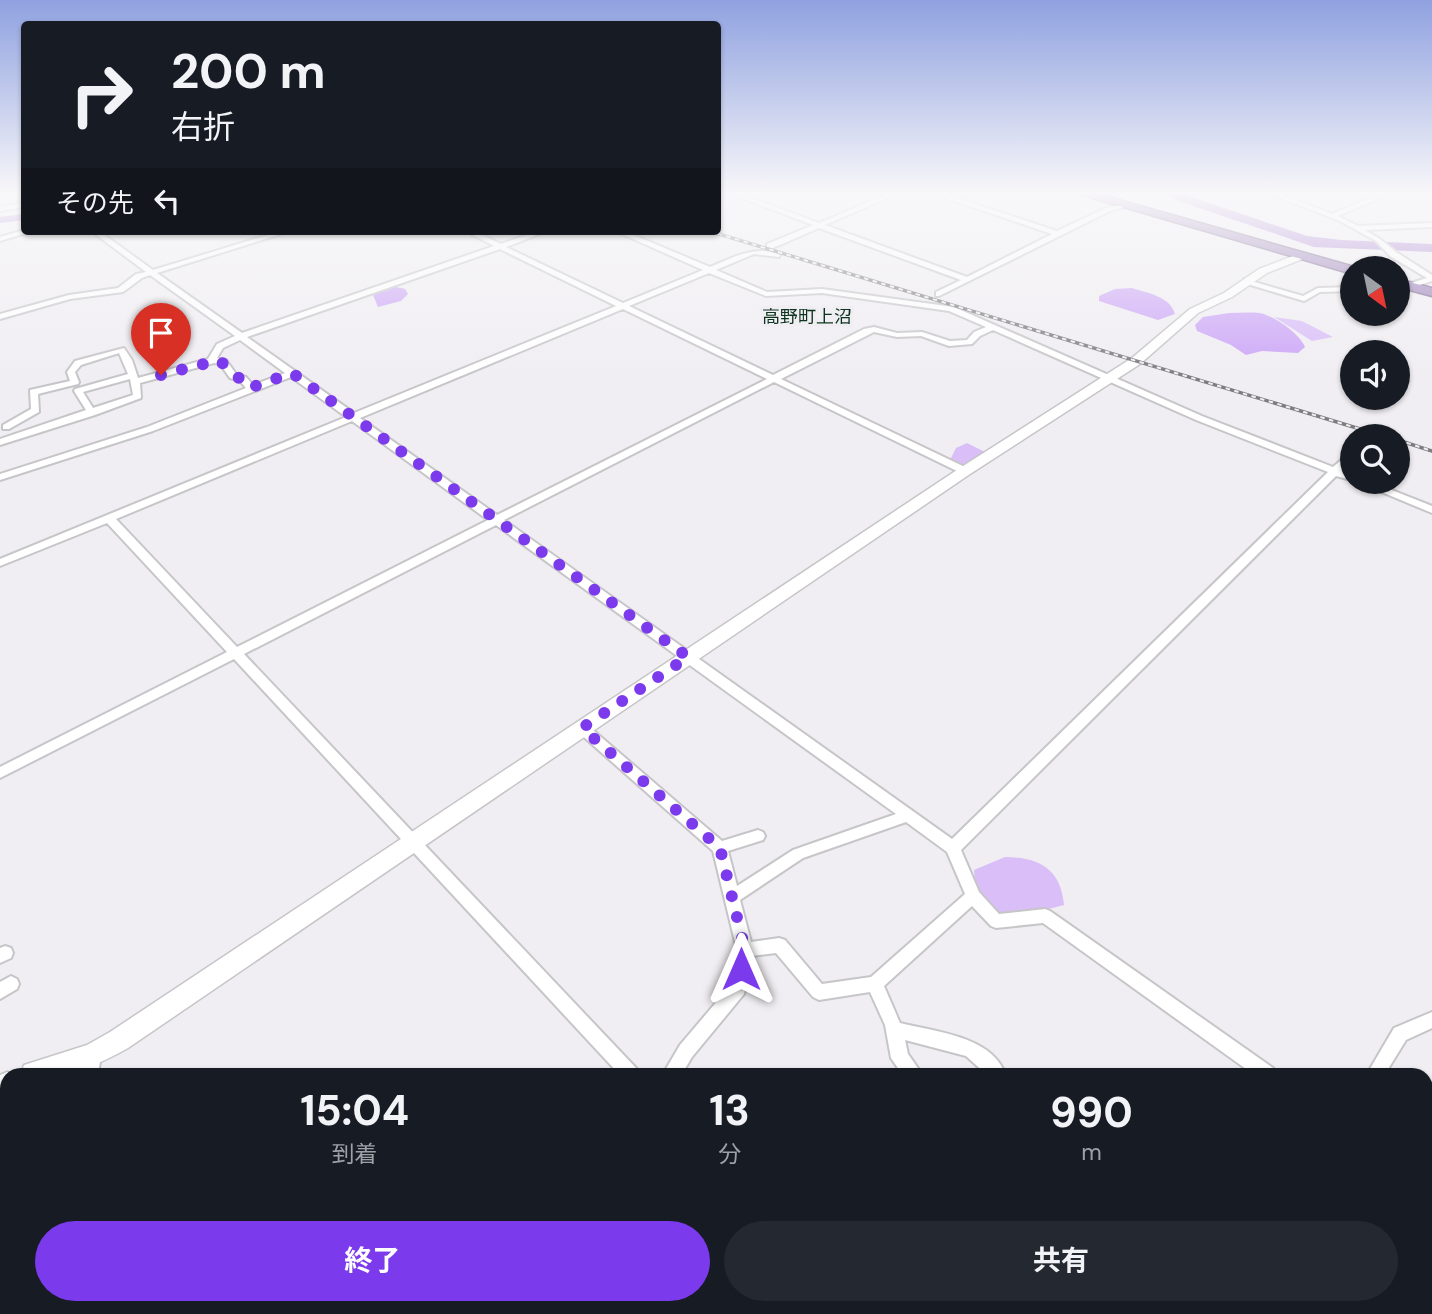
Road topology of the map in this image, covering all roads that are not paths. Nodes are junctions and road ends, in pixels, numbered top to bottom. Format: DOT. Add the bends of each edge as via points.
graph roads {
  1 [pos="128,255"];
  2 [pos="207,255"];
  3 [pos="477,255"];
  4 [pos="518,255"];
  5 [pos="675,255"];
  6 [pos="745,255"];
  7 [pos="900,255"];
  8 [pos="1016,255"];
  9 [pos="1396,255"];
  10 [pos="1301,256"];
  11 [pos="1340,266"];
  12 [pos="710,270"];
  13 [pos="151,272"];
  14 [pos="1432,279"];
  15 [pos="968,280"];
  16 [pos="1247,281"];
  17 [pos="1410,284"];
  18 [pos="1410,288"];
  19 [pos="1340,289"];
  20 [pos="1432,292"];
  21 [pos="939,294"];
  22 [pos="623,306"];
  23 [pos="0,317"];
  24 [pos="994,327"];
  25 [pos="241,337"];
  26 [pos="212,360"];
  27 [pos="292,373"];
  28 [pos="1109,378"];
  29 [pos="133,379"];
  30 [pos="774,379"];
  31 [pos="75,382"];
  32 [pos="96,386"];
  33 [pos="250,388"];
  34 [pos="92,413"];
  35 [pos="355,417"];
  36 [pos="3,424"];
  37 [pos="11,439"];
  38 [pos="0,442"];
  39 [pos="1340,466"];
  40 [pos="965,471"];
  41 [pos="1335,471"];
  42 [pos="1340,473"];
  43 [pos="0,477"];
  44 [pos="1392,494"];
  45 [pos="1432,510"];
  46 [pos="109,518"];
  47 [pos="495,520"];
  48 [pos="0,563"];
  49 [pos="236,651"];
  50 [pos="688,657"];
  51 [pos="582,728"];
  52 [pos="0,772"];
  53 [pos="908,816"];
  54 [pos="758,836"];
  55 [pos="412,841"];
  56 [pos="720,848"];
  57 [pos="953,848"];
  58 [pos="973,896"];
  59 [pos="732,897"];
  60 [pos="745,950"];
  61 [pos="875,984"];
  62 [pos="1432,1020"];
  63 [pos="894,1029"];
  64 [pos="92,1055"];
  65 [pos="52,1068"];
  66 [pos="90,1068"];
  67 [pos="624,1068"];
  68 [pos="676,1068"];
  69 [pos="908,1068"];
  70 [pos="992,1068"];
  71 [pos="1260,1068"];
  72 [pos="1380,1068"];
  1 -- 13 [label="street"];
  2 -- 13 [label="street"];
  3 -- 25 [label="street"];
  4 -- 22 [label="street"];
  5 -- 12 [label="street"];
  6 -- 12 [label="street"];
  7 -- 15 [label="street"];
  8 -- 15 [label="street"];
  9 -- 14 [label="street"];
  10 -- 11 [label="highway"];
  10 -- 16 [label="street"];
  12 -- 22 [label="street"];
  12 -- 24 [label="street" via="766,294 822,291 910,301 951,309"];
  13 -- 23 [label="street" via="115,292 66,297"];
  13 -- 25 [label="street"];
  14 -- 17 [label="street"];
  15 -- 21 [label="street"];
  16 -- 19 [label="street" via="1304,299 1318,290"];
  16 -- 28 [label="street" via="1194,311"];
  18 -- 20 [label="highway"];
  22 -- 30 [label="street"];
  22 -- 35 [label="street"];
  24 -- 28 [label="street"];
  24 -- 30 [label="street" via="969,342 950,344 922,334 897,335 874,329"];
  25 -- 26 [label="street" via="220,346"];
  25 -- 27 [label="street"];
  26 -- 29 [label="street"];
  26 -- 33 [label="street" via="223,362"];
  27 -- 33 [label="street"];
  27 -- 35 [label="street"];
  28 -- 40 [label="street"];
  28 -- 41 [label="street"];
  29 -- 31 [label="street" via="131,362 118,350 74,365"];
  29 -- 32 [label="street"];
  29 -- 34 [label="street" via="138,396"];
  30 -- 40 [label="street"];
  30 -- 47 [label="street"];
  31 -- 32 [label="street"];
  31 -- 36 [label="street" via="33,392 36,410"];
  32 -- 34 [label="street" via="79,391"];
  33 -- 43 [label="street" via="150,429"];
  34 -- 37 [label="street"];
  35 -- 46 [label="street"];
  35 -- 47 [label="street"];
  36 -- 37 [label="street"];
  37 -- 38 [label="street"];
  39 -- 41 [label="street"];
  40 -- 50 [label="street"];
  41 -- 42 [label="street"];
  41 -- 57 [label="street"];
  44 -- 45 [label="street"];
  46 -- 48 [label="street"];
  46 -- 49 [label="street"];
  47 -- 49 [label="street"];
  47 -- 50 [label="street"];
  49 -- 52 [label="street"];
  49 -- 55 [label="street"];
  50 -- 51 [label="street"];
  50 -- 53 [label="street"];
  51 -- 55 [label="street"];
  51 -- 56 [label="street"];
  53 -- 57 [label="street"];
  53 -- 59 [label="street" via="798,855"];
  54 -- 56 [label="street"];
  55 -- 64 [label="street"];
  55 -- 67 [label="street"];
  56 -- 59 [label="street"];
  57 -- 58 [label="street"];
  58 -- 61 [label="street"];
  58 -- 71 [label="street" via="996,921 1045,916"];
  59 -- 60 [label="street"];
  60 -- 61 [label="street" via="779,945 819,992"];
  60 -- 68 [label="street" via="737,989"];
  61 -- 63 [label="street"];
  62 -- 72 [label="street" via="1400,1034"];
  63 -- 69 [label="street" via="900,1058"];
  63 -- 70 [label="street" via="971,1049"];
  64 -- 65 [label="street"];
  64 -- 66 [label="street"];
}
